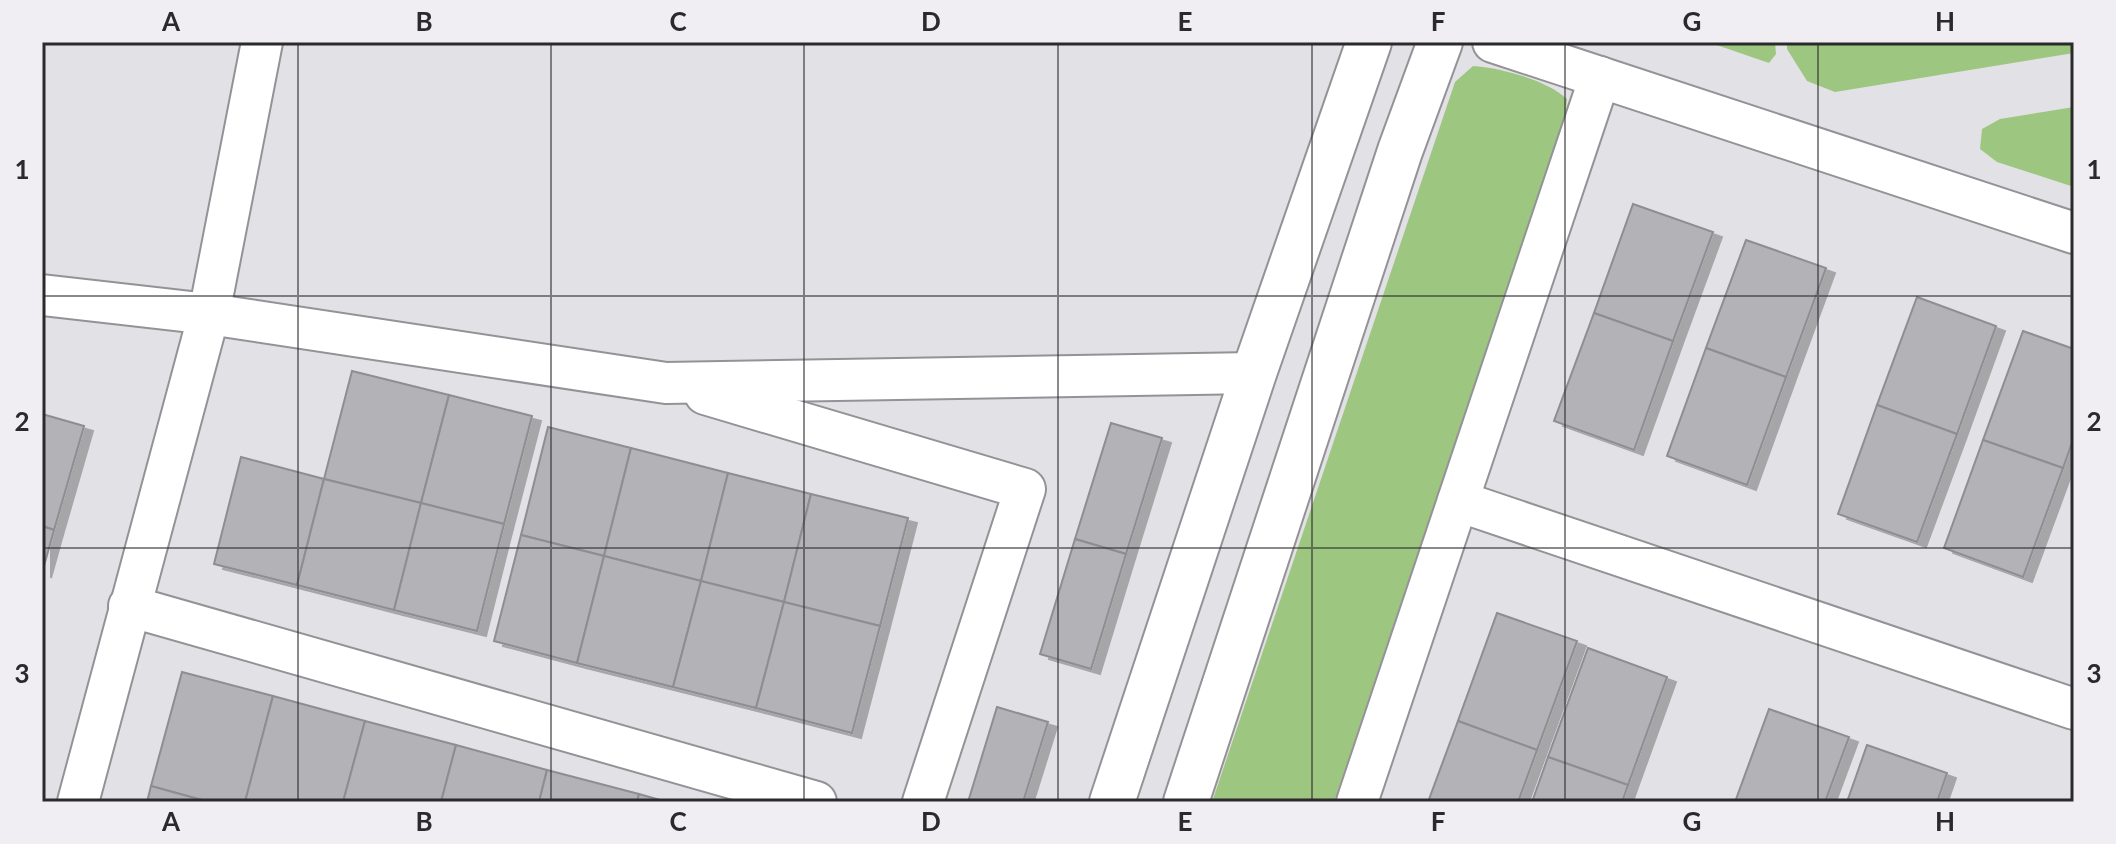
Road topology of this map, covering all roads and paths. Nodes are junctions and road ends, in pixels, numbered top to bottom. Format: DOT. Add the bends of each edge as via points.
graph roads {
  1 [pos="262,42"];
  2 [pos="1369,42"];
  3 [pos="1440,42"];
  4 [pos="1493,42"];
  5 [pos="1600,77"];
  6 [pos="1339,130"];
  7 [pos="1400,151"];
  8 [pos="2074,233"];
  9 [pos="42,295"];
  10 [pos="209,314"];
  11 [pos="1254,373"];
  12 [pos="666,383"];
  13 [pos="1458,501"];
  14 [pos="129,606"];
  15 [pos="2074,709"];
  16 [pos="78,802"];
  17 [pos="816,802"];
  18 [pos="923,802"];
  19 [pos="1112,802"];
  20 [pos="1186,802"];
  21 [pos="1357,802"];
  1 -- 10 [label="street"];
  2 -- 6 [label="street"];
  3 -- 7 [label="street"];
  4 -- 5 [label="street"];
  5 -- 8 [label="street"];
  5 -- 13 [label="street"];
  6 -- 7 [label="street"];
  6 -- 11 [label="street"];
  7 -- 20 [label="street"];
  9 -- 10 [label="street"];
  10 -- 12 [label="street"];
  10 -- 14 [label="street"];
  11 -- 12 [label="street"];
  11 -- 19 [label="street"];
  12 -- 18 [label="street" via="1025,489"];
  13 -- 15 [label="street"];
  13 -- 21 [label="street"];
  14 -- 16 [label="street"];
  14 -- 17 [label="street"];
}
